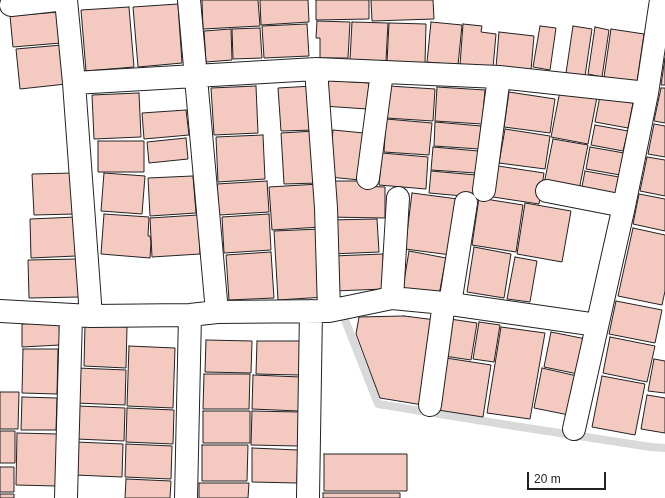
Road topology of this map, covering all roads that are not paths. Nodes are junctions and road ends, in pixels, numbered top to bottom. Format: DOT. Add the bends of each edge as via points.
graph roads {
  1 [pos="57,0"];
  2 [pos="66,0"];
  3 [pos="189,0"];
  4 [pos="661,0"];
  5 [pos="11,5"];
  6 [pos="316,69"];
  7 [pos="382,72"];
  8 [pos="196,76"];
  9 [pos="499,77"];
  10 [pos="74,83"];
  11 [pos="647,93"];
  12 [pos="368,178"];
  13 [pos="484,190"];
  14 [pos="547,191"];
  15 [pos="398,198"];
  16 [pos="466,203"];
  17 [pos="624,206"];
  18 [pos="392,298"];
  19 [pos="447,304"];
  20 [pos="0,311"];
  21 [pos="320,311"];
  22 [pos="217,312"];
  23 [pos="190,315"];
  24 [pos="81,316"];
  25 [pos="597,326"];
  26 [pos="430,405"];
  27 [pos="574,428"];
  28 [pos="66,498"];
  29 [pos="186,498"];
  30 [pos="308,498"];
  1 -- 5 [label="street"];
  2 -- 10 [label="street"];
  3 -- 8 [label="street"];
  4 -- 11 [label="street"];
  6 -- 7 [label="street"];
  6 -- 8 [label="street"];
  6 -- 21 [label="street" via="326,208"];
  7 -- 9 [label="street"];
  7 -- 12 [label="street"];
  8 -- 10 [label="street"];
  8 -- 22 [label="street"];
  9 -- 11 [label="street"];
  9 -- 13 [label="street"];
  10 -- 24 [label="street"];
  11 -- 17 [label="street"];
  14 -- 17 [label="street"];
  15 -- 18 [label="street"];
  16 -- 19 [label="street"];
  17 -- 25 [label="street"];
  18 -- 19 [label="street"];
  18 -- 21 [label="street"];
  19 -- 25 [label="street"];
  19 -- 26 [label="street"];
  20 -- 24 [label="street"];
  21 -- 22 [label="street"];
  21 -- 30 [label="street"];
  22 -- 23 [label="street"];
  23 -- 24 [label="street"];
  23 -- 29 [label="street"];
  24 -- 28 [label="street"];
  25 -- 27 [label="street"];
}
